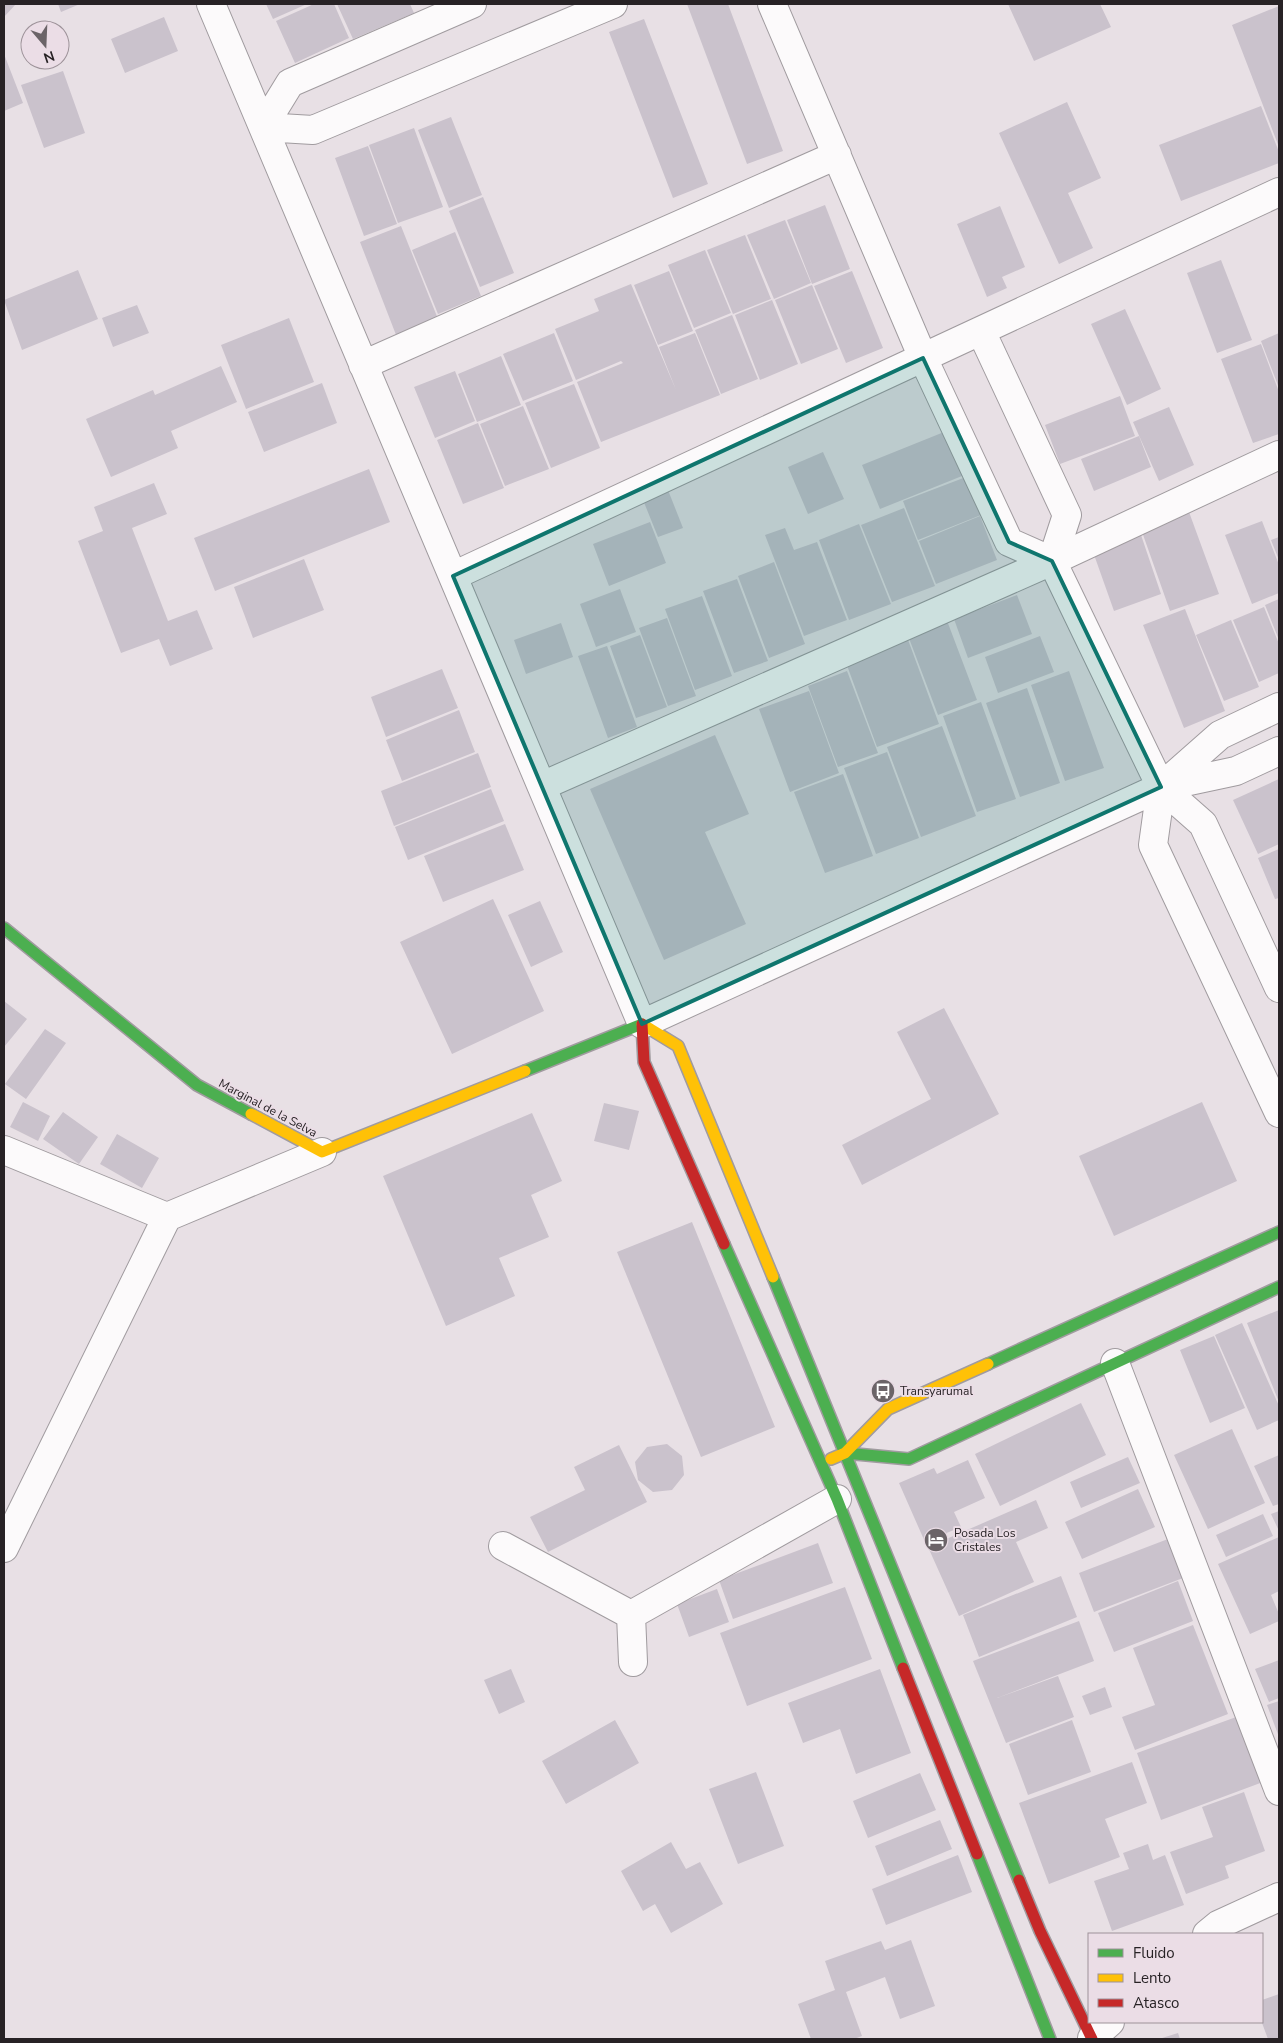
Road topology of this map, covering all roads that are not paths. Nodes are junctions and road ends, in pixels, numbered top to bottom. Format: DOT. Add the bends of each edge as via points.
graph roads {
  1 [pos="211,4"];
  2 [pos="472,4"];
  3 [pos="613,4"];
  4 [pos="772,4"];
  5 [pos="263,127"];
  6 [pos="837,155"];
  7 [pos="1279,192"];
  8 [pos="981,331"];
  9 [pos="924,358"];
  10 [pos="364,365"];
  11 [pos="1279,455"];
  12 [pos="1052,561"];
  13 [pos="453,576"];
  14 [pos="1279,707"];
  15 [pos="1279,750"];
  16 [pos="542,786"];
  17 [pos="1161,787"];
  18 [pos="4,928"];
  19 [pos="1279,988"];
  20 [pos="642,1024"];
  21 [pos="1279,1113"];
  22 [pos="4,1150"];
  23 [pos="322,1152"];
  24 [pos="167,1217"];
  25 [pos="1279,1232"];
  26 [pos="1279,1286"];
  27 [pos="1115,1363"];
  28 [pos="845,1453"];
  29 [pos="821,1464"];
  30 [pos="837,1499"];
  31 [pos="503,1546"];
  32 [pos="4,1548"];
  33 [pos="631,1615"];
  34 [pos="633,1662"];
  35 [pos="1279,1791"];
  36 [pos="1279,1896"];
  37 [pos="1208,1933"];
  38 [pos="1088,2015"];
  39 [pos="1050,2039"];
  1 -- 5 [label="street"];
  2 -- 5 [label="street" via="290,82"];
  3 -- 5 [label="street" via="313,130"];
  4 -- 6 [label="street"];
  5 -- 10 [label="street"];
  6 -- 9 [label="street"];
  6 -- 10 [label="street"];
  7 -- 8 [label="street"];
  8 -- 9 [label="street"];
  8 -- 12 [label="street" via="1066,515"];
  9 -- 12 [label="street" via="1009,542"];
  9 -- 13 [label="street"];
  10 -- 13 [label="street"];
  11 -- 12 [label="street"];
  12 -- 16 [label="street"];
  12 -- 17 [label="street"];
  13 -- 16 [label="street"];
  14 -- 17 [label="street" via="1220,735"];
  15 -- 17 [label="street" via="1236,771"];
  16 -- 20 [label="street"];
  17 -- 19 [label="street" via="1203,824"];
  17 -- 20 [label="street"];
  17 -- 21 [label="street" via="1153,845"];
  18 -- 23 [label="street, Marginal de la Selva" via="197,1085"];
  20 -- 23 [label="street, Marginal de la Selva"];
  20 -- 28 [label="street" via="678,1046"];
  20 -- 29 [label="street" via="644,1062"];
  22 -- 24 [label="street"];
  23 -- 24 [label="street"];
  24 -- 32 [label="street"];
  25 -- 28 [label="street" via="888,1409"];
  26 -- 27 [label="street"];
  27 -- 28 [label="street" via="909,1459"];
  27 -- 35 [label="street"];
  28 -- 29 [label="street"];
  28 -- 38 [label="street" via="1040,1931"];
  29 -- 30 [label="street"];
  30 -- 33 [label="street"];
  30 -- 39 [label="street"];
  31 -- 33 [label="street"];
  33 -- 34 [label="street"];
  36 -- 37 [label="street" via="1218,1925"];
}
